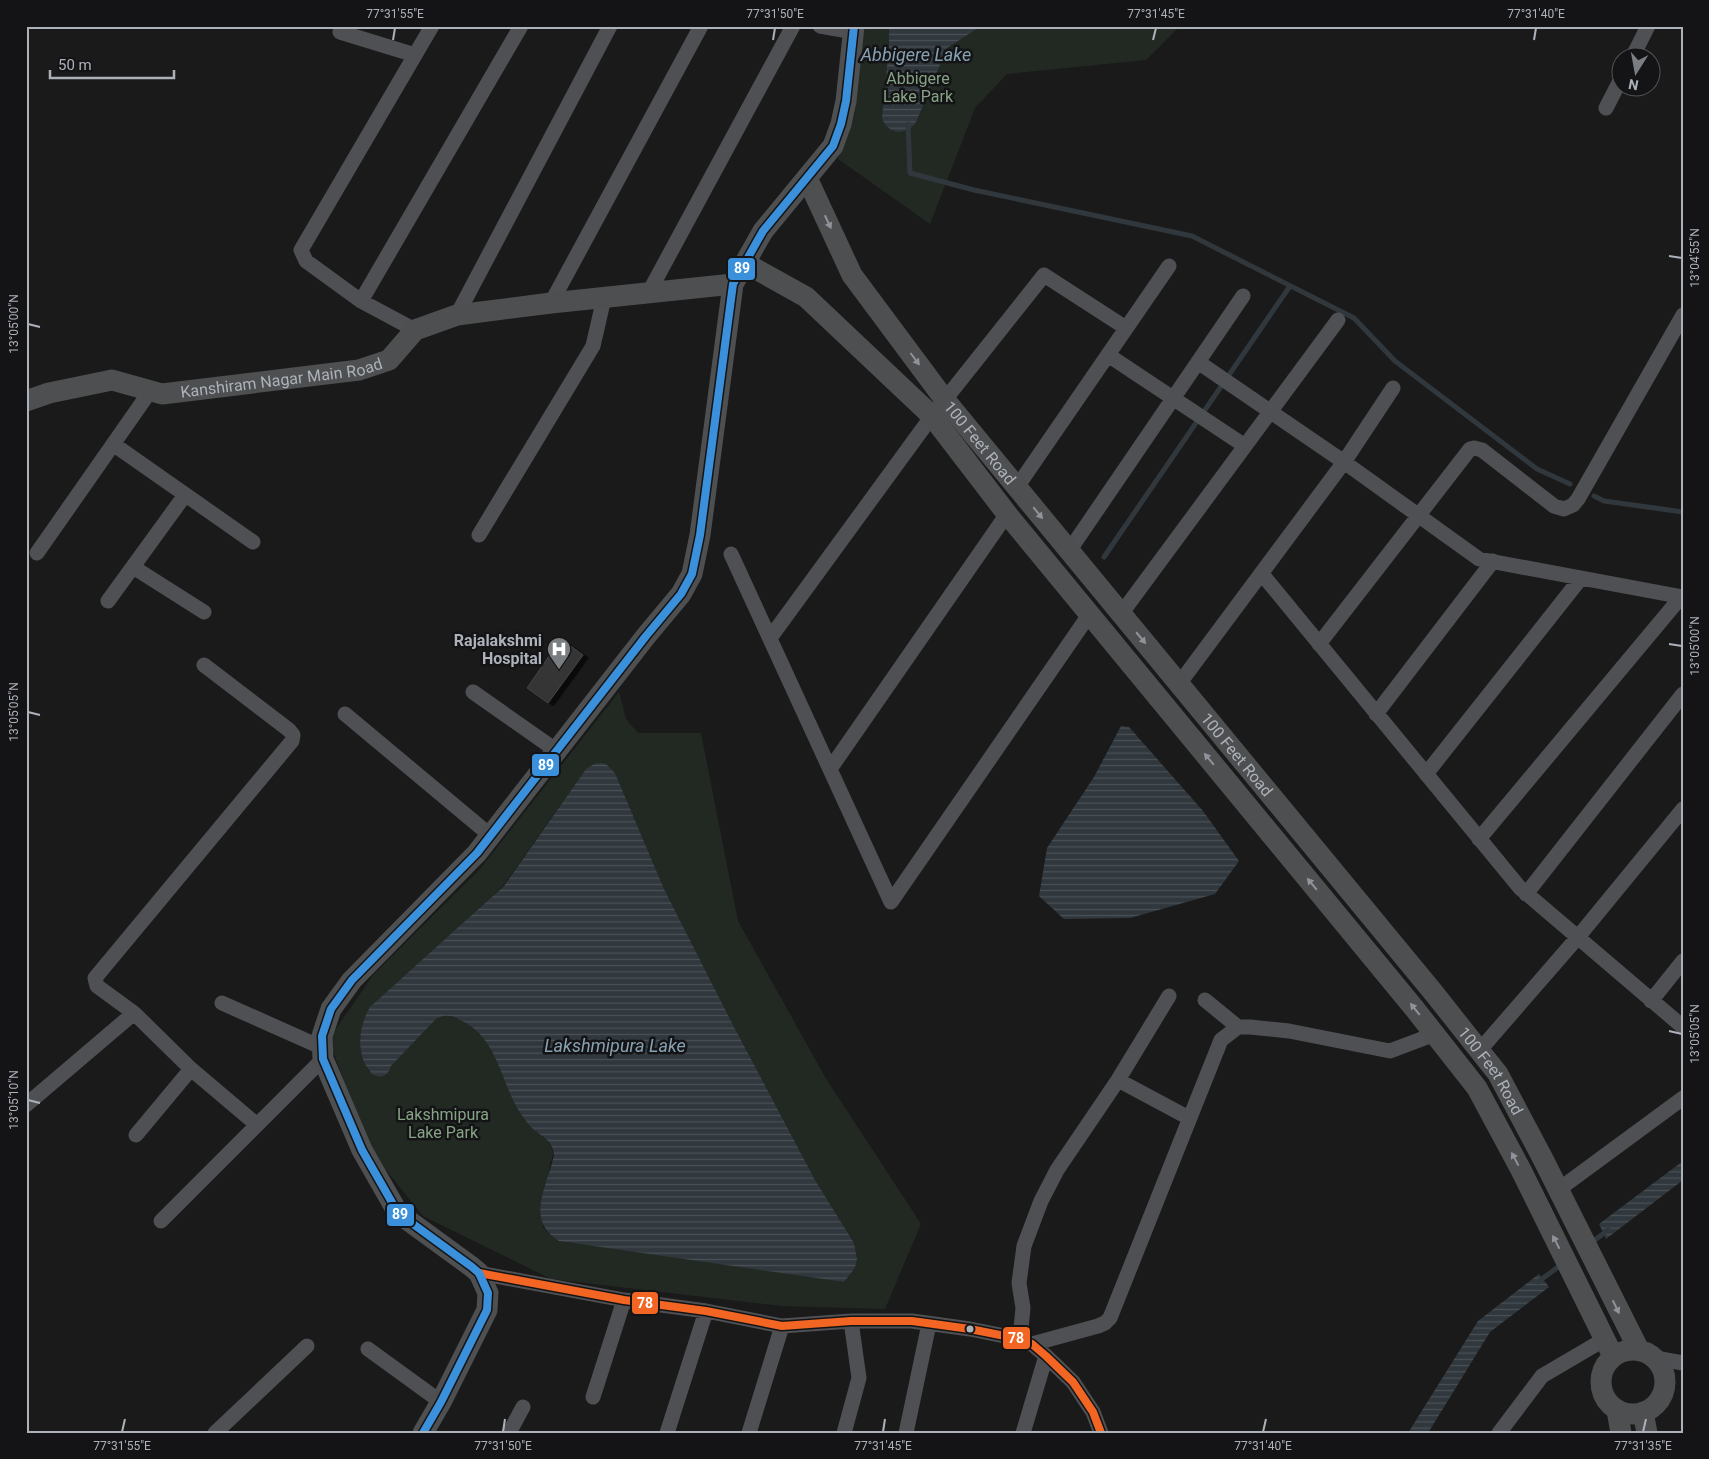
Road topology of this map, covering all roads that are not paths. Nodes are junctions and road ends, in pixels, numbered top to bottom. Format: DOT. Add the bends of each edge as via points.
graph roads {
  1 [pos="342,26"];
  2 [pos="432,26"];
  3 [pos="521,26"];
  4 [pos="610,26"];
  5 [pos="701,26"];
  6 [pos="793,26"];
  7 [pos="820,26"];
  8 [pos="1648,26"];
  9 [pos="854,29"];
  10 [pos="1637,48"];
  11 [pos="415,55"];
  12 [pos="1612,96"];
  13 [pos="1606,108"];
  14 [pos="807,178"];
  15 [pos="745,263"];
  16 [pos="1169,266"];
  17 [pos="733,284"];
  18 [pos="649,292"];
  19 [pos="1243,296"];
  20 [pos="604,298"];
  21 [pos="361,301"];
  22 [pos="551,303"];
  23 [pos="457,315"];
  24 [pos="1683,316"];
  25 [pos="1338,320"];
  26 [pos="1126,328"];
  27 [pos="415,330"];
  28 [pos="1108,355"];
  29 [pos="1198,362"];
  30 [pos="1393,388"];
  31 [pos="151,390"];
  32 [pos="1173,398"];
  33 [pos="26,401"];
  34 [pos="939,408"];
  35 [pos="1270,411"];
  36 [pos="113,444"];
  37 [pos="1245,446"];
  38 [pos="1344,462"];
  39 [pos="1017,487"];
  40 [pos="185,495"];
  41 [pos="1007,514"];
  42 [pos="1418,516"];
  43 [pos="480,535"];
  44 [pos="253,542"];
  45 [pos="1069,551"];
  46 [pos="36,553"];
  47 [pos="731,554"];
  48 [pos="1493,561"];
  49 [pos="133,567"];
  50 [pos="1262,574"];
  51 [pos="1581,578"];
  52 [pos="1682,597"];
  53 [pos="108,601"];
  54 [pos="204,612"];
  55 [pos="1090,614"];
  56 [pos="1121,614"];
  57 [pos="770,638"];
  58 [pos="1319,644"];
  59 [pos="204,665"];
  60 [pos="1179,684"];
  61 [pos="472,692"];
  62 [pos="1683,694"];
  63 [pos="345,714"];
  64 [pos="1376,714"];
  65 [pos="557,751"];
  66 [pos="830,770"];
  67 [pos="1426,774"];
  68 [pos="1683,809"];
  69 [pos="490,836"];
  70 [pos="1479,839"];
  71 [pos="1526,894"];
  72 [pos="1578,937"];
  73 [pos="1683,962"];
  74 [pos="1169,996"];
  75 [pos="1205,1000"];
  76 [pos="1651,1000"];
  77 [pos="222,1003"];
  78 [pos="134,1013"];
  79 [pos="1238,1027"];
  80 [pos="1683,1027"];
  81 [pos="1435,1034"];
  82 [pos="1479,1051"];
  83 [pos="323,1054"];
  84 [pos="191,1069"];
  85 [pos="1118,1080"];
  86 [pos="1683,1098"];
  87 [pos="26,1104"];
  88 [pos="1189,1118"];
  89 [pos="256,1124"];
  90 [pos="136,1134"];
  91 [pos="1558,1190"];
  92 [pos="161,1222"];
  93 [pos="479,1274"];
  94 [pos="624,1300"];
  95 [pos="706,1311"];
  96 [pos="852,1320"];
  97 [pos="929,1324"];
  98 [pos="782,1326"];
  99 [pos="1026,1342"];
  100 [pos="307,1346"];
  101 [pos="1609,1348"];
  102 [pos="368,1349"];
  103 [pos="1647,1354"];
  104 [pos="1046,1356"];
  105 [pos="1683,1363"];
  106 [pos="593,1397"];
  107 [pos="441,1402"];
  108 [pos="523,1407"];
  109 [pos="1617,1410"];
  110 [pos="1645,1423"];
  111 [pos="214,1433"];
  112 [pos="423,1433"];
  113 [pos="509,1433"];
  114 [pos="667,1433"];
  115 [pos="749,1433"];
  116 [pos="844,1433"];
  117 [pos="906,1433"];
  118 [pos="1024,1433"];
  119 [pos="1101,1433"];
  120 [pos="1499,1433"];
  121 [pos="1621,1433"];
  1 -- 11 [label="street" via="340,32"];
  2 -- 11 [label="street"];
  3 -- 21 [label="street"];
  4 -- 23 [label="street"];
  5 -- 22 [label="street"];
  6 -- 18 [label="street"];
  7 -- 9 [label="street"];
  8 -- 10 [label="street"];
  9 -- 14 [label="main road" via="841,124 832,146"];
  11 -- 21 [label="street" via="301,250 306,262"];
  12 -- 13 [label="street"];
  14 -- 15 [label="main road" via="763,231"];
  14 -- 34 [label="main road, 100 Feet Road, one-way" via="852,275"];
  15 -- 17 [label="main road"];
  15 -- 34 [label="main road, 100 Feet Road" via="806,297"];
  16 -- 26 [label="street"];
  17 -- 18 [label="main road, Kanshiram Nagar Main Road"];
  17 -- 65 [label="main road" via="692,574 681,594"];
  18 -- 20 [label="main road, Kanshiram Nagar Main Road"];
  19 -- 29 [label="street"];
  20 -- 22 [label="main road, Kanshiram Nagar Main Road"];
  20 -- 43 [label="street" via="593,346"];
  21 -- 27 [label="street"];
  22 -- 23 [label="main road, Kanshiram Nagar Main Road"];
  23 -- 27 [label="main road, Kanshiram Nagar Main Road"];
  24 -- 42 [label="street" via="1573,505 1564,509 1554,506 1482,450 1474,448"];
  25 -- 35 [label="street"];
  26 -- 28 [label="street"];
  26 -- 34 [label="street" via="1044,275"];
  27 -- 31 [label="main road, Kanshiram Nagar Main Road" via="389,360 359,370 170,394"];
  28 -- 32 [label="street"];
  28 -- 39 [label="street"];
  29 -- 32 [label="street"];
  29 -- 35 [label="street"];
  30 -- 38 [label="street"];
  31 -- 33 [label="main road, Kanshiram Nagar Main Road" via="104,381"];
  31 -- 36 [label="street"];
  32 -- 37 [label="street"];
  32 -- 45 [label="street"];
  34 -- 39 [label="main road, 100 Feet Road"];
  34 -- 41 [label="main road, 100 Feet Road"];
  34 -- 57 [label="street"];
  35 -- 37 [label="street"];
  35 -- 38 [label="street"];
  36 -- 40 [label="street"];
  36 -- 46 [label="street"];
  37 -- 56 [label="street"];
  38 -- 42 [label="street"];
  38 -- 50 [label="street"];
  39 -- 45 [label="main road, 100 Feet Road, one-way"];
  40 -- 44 [label="street"];
  40 -- 49 [label="street"];
  41 -- 55 [label="main road, 100 Feet Road"];
  41 -- 66 [label="street"];
  42 -- 48 [label="street" via="1479,559"];
  42 -- 58 [label="street"];
  45 -- 56 [label="main road, 100 Feet Road"];
  47 -- 57 [label="street"];
  48 -- 51 [label="street"];
  48 -- 64 [label="street"];
  49 -- 53 [label="street"];
  49 -- 54 [label="street"];
  50 -- 58 [label="street"];
  50 -- 60 [label="street"];
  51 -- 52 [label="street"];
  51 -- 67 [label="street"];
  52 -- 70 [label="street"];
  55 -- 66 [label="street" via="891,902"];
  81 -- 55 [label="main road, 100 Feet Road, one-way"];
  56 -- 60 [label="main road, 100 Feet Road, one-way"];
  57 -- 66 [label="street"];
  58 -- 64 [label="street"];
  59 -- 78 [label="street" via="289,730 292,741 95,978 97,986"];
  60 -- 82 [label="main road, 100 Feet Road"];
  61 -- 65 [label="street"];
  62 -- 71 [label="street"];
  63 -- 69 [label="street"];
  64 -- 67 [label="street"];
  65 -- 69 [label="main road"];
  67 -- 70 [label="street"];
  68 -- 72 [label="street"];
  69 -- 83 [label="main road" via="352,980 330,1009 322,1036"];
  70 -- 71 [label="street"];
  71 -- 72 [label="street"];
  72 -- 76 [label="street"];
  72 -- 82 [label="street"];
  73 -- 76 [label="street"];
  74 -- 85 [label="street"];
  75 -- 79 [label="street"];
  76 -- 80 [label="street"];
  77 -- 83 [label="street"];
  78 -- 84 [label="street"];
  78 -- 87 [label="street"];
  79 -- 81 [label="street" via="1289,1031 1390,1051"];
  79 -- 88 [label="street" via="1221,1040"];
  101 -- 81 [label="main road, 100 Feet Road, one-way" via="1477,1088"];
  82 -- 91 [label="main road, 100 Feet Road" via="1498,1074"];
  83 -- 89 [label="street"];
  83 -- 93 [label="main road" via="362,1150 398,1213"];
  84 -- 89 [label="street"];
  84 -- 90 [label="street"];
  85 -- 88 [label="street"];
  85 -- 99 [label="street" via="1057,1170 1024,1246 1019,1284"];
  86 -- 91 [label="street"];
  88 -- 99 [label="street" via="1110,1318 1098,1326"];
  89 -- 92 [label="street"];
  91 -- 103 [label="main road, 100 Feet Road, one-way" via="1595,1264"];
  93 -- 94 [label="street"];
  93 -- 107 [label="main road" via="488,1293 487,1310"];
  94 -- 95 [label="street"];
  94 -- 106 [label="street"];
  95 -- 98 [label="street"];
  95 -- 114 [label="street"];
  96 -- 97 [label="street"];
  96 -- 98 [label="street"];
  96 -- 116 [label="street" via="859,1378"];
  97 -- 99 [label="street" via="970,1329"];
  97 -- 117 [label="street"];
  98 -- 115 [label="street"];
  99 -- 104 [label="street"];
  100 -- 111 [label="street"];
  101 -- 103 [label="main road"];
  101 -- 109 [label="main road" via="1600,1380 1604,1398"];
  101 -- 120 [label="street" via="1542,1376"];
  102 -- 107 [label="street"];
  103 -- 105 [label="street"];
  103 -- 110 [label="main road, 100 Feet Road" via="1664,1373 1666,1382 1661,1399"];
  104 -- 118 [label="street"];
  104 -- 119 [label="street" via="1072,1382 1093,1412"];
  107 -- 112 [label="main road"];
  108 -- 113 [label="street"];
  109 -- 110 [label="main road, 100 Feet Road"];
  109 -- 121 [label="main road"];
}
